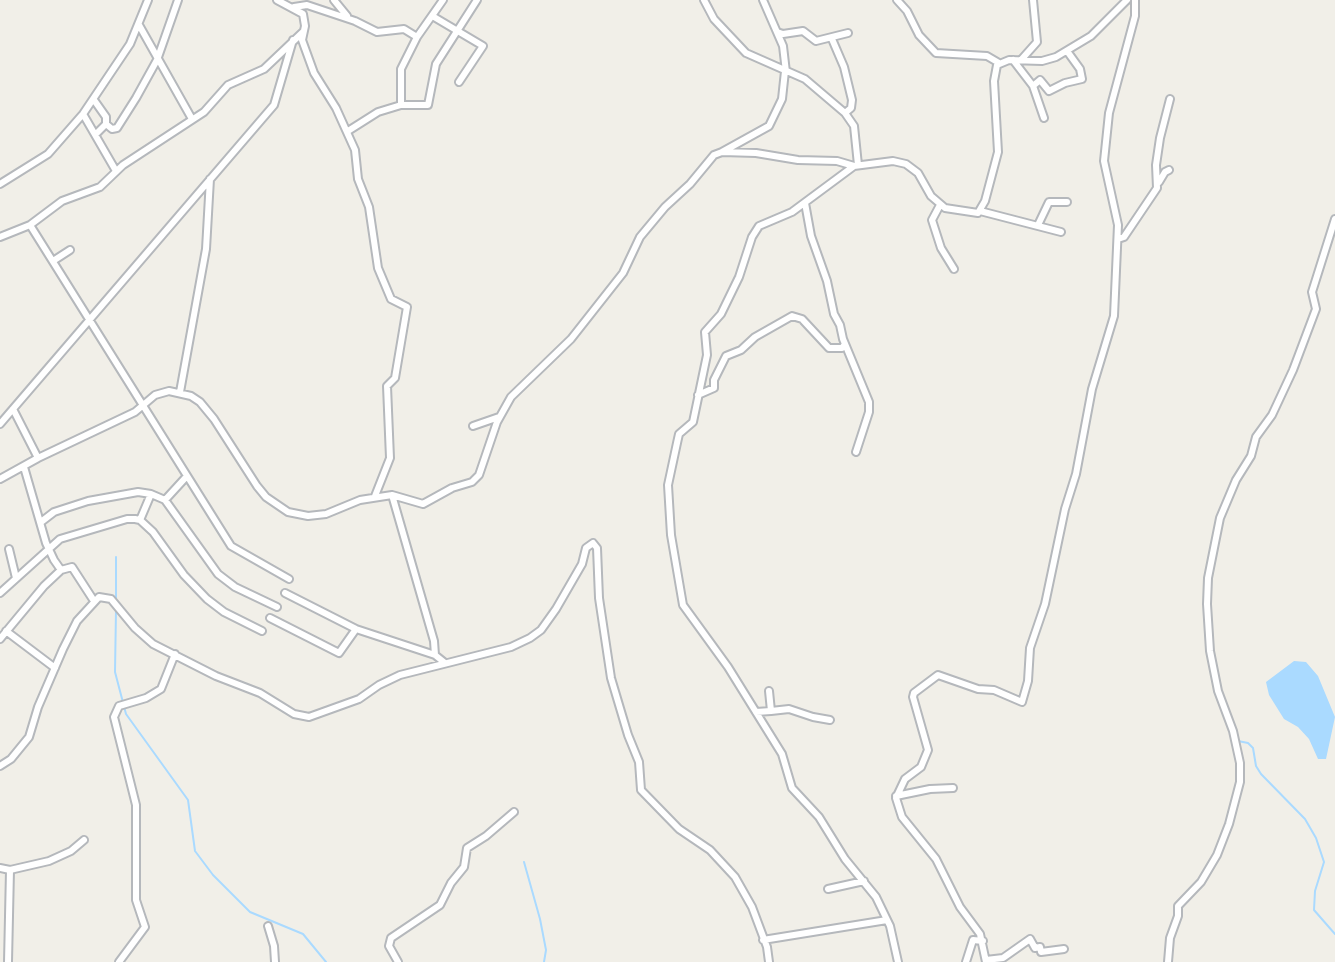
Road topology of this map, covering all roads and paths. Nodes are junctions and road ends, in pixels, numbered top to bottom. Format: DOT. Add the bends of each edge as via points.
graph roads {
  1 [pos="148,0"];
  2 [pos="178,0"];
  3 [pos="277,0"];
  4 [pos="334,0"];
  5 [pos="443,0"];
  6 [pos="477,0"];
  7 [pos="704,0"];
  8 [pos="763,0"];
  9 [pos="897,0"];
  10 [pos="1033,0"];
  11 [pos="1127,0"];
  12 [pos="1135,0"];
  13 [pos="299,4"];
  14 [pos="434,17"];
  15 [pos="348,18"];
  16 [pos="139,25"];
  17 [pos="303,32"];
  18 [pos="458,32"];
  19 [pos="777,32"];
  20 [pos="848,33"];
  21 [pos="417,37"];
  22 [pos="832,39"];
  23 [pos="293,40"];
  24 [pos="1067,51"];
  25 [pos="157,60"];
  26 [pos="1017,60"];
  27 [pos="999,63"];
  28 [pos="786,71"];
  29 [pos="459,82"];
  30 [pos="1033,86"];
  31 [pos="1170,99"];
  32 [pos="94,100"];
  33 [pos="401,105"];
  34 [pos="845,113"];
  35 [pos="83,114"];
  36 [pos="1044,118"];
  37 [pos="192,119"];
  38 [pos="106,124"];
  39 [pos="348,131"];
  40 [pos="96,134"];
  41 [pos="722,152"];
  42 [pos="856,165"];
  43 [pos="1169,170"];
  44 [pos="116,171"];
  45 [pos="210,179"];
  46 [pos="1159,182"];
  47 [pos="0,184"];
  48 [pos="1067,202"];
  49 [pos="805,203"];
  50 [pos="940,205"];
  51 [pos="980,211"];
  52 [pos="1335,219"];
  53 [pos="30,225"];
  54 [pos="1038,225"];
  55 [pos="1061,232"];
  56 [pos="0,237"];
  57 [pos="1118,239"];
  58 [pos="70,250"];
  59 [pos="53,261"];
  60 [pos="954,269"];
  61 [pos="90,320"];
  62 [pos="845,344"];
  63 [pos="180,392"];
  64 [pos="698,395"];
  65 [pos="142,405"];
  66 [pos="13,409"];
  67 [pos="499,417"];
  68 [pos="0,424"];
  69 [pos="473,426"];
  70 [pos="856,452"];
  71 [pos="38,458"];
  72 [pos="24,467"];
  73 [pos="187,476"];
  74 [pos="0,479"];
  75 [pos="151,494"];
  76 [pos="392,495"];
  77 [pos="375,496"];
  78 [pos="165,500"];
  79 [pos="140,520"];
  80 [pos="41,522"];
  81 [pos="9,549"];
  82 [pos="49,550"];
  83 [pos="61,570"];
  84 [pos="16,578"];
  85 [pos="289,579"];
  86 [pos="0,593"];
  87 [pos="285,593"];
  88 [pos="94,601"];
  89 [pos="277,607"];
  90 [pos="270,618"];
  91 [pos="356,629"];
  92 [pos="6,631"];
  93 [pos="262,631"];
  94 [pos="0,639"];
  95 [pos="175,654"];
  96 [pos="435,655"];
  97 [pos="445,663"];
  98 [pos="55,668"];
  99 [pos="769,691"];
  100 [pos="771,711"];
  101 [pos="756,712"];
  102 [pos="830,720"];
  103 [pos="0,766"];
  104 [pos="953,788"];
  105 [pos="896,796"];
  106 [pos="514,812"];
  107 [pos="84,840"];
  108 [pos="0,868"];
  109 [pos="10,870"];
  110 [pos="864,881"];
  111 [pos="0,888"];
  112 [pos="10,889"];
  113 [pos="828,889"];
  114 [pos="888,901"];
  115 [pos="884,912"];
  116 [pos="887,920"];
  117 [pos="268,926"];
  118 [pos="763,940"];
  119 [pos="983,941"];
  120 [pos="1064,949"];
  121 [pos="986,961"];
  122 [pos="8,962"];
  123 [pos="119,962"];
  124 [pos="275,962"];
  125 [pos="398,962"];
  126 [pos="769,962"];
  127 [pos="898,962"];
  128 [pos="966,962"];
  129 [pos="1168,962"];
  1 -- 16 [label="street"];
  2 -- 25 [label="street"];
  3 -- 13 [label="street"];
  4 -- 15 [label="street"];
  5 -- 14 [label="street"];
  6 -- 18 [label="street"];
  7 -- 28 [label="street" via="746,53"];
  8 -- 19 [label="street"];
  9 -- 27 [label="street" via="936,53 987,56"];
  10 -- 26 [label="street" via="1037,42"];
  11 -- 24 [label="street" via="1091,36"];
  12 -- 57 [label="street" via="1109,113 1104,161"];
  13 -- 15 [label="street"];
  13 -- 17 [label="street"];
  14 -- 18 [label="street"];
  14 -- 21 [label="street"];
  15 -- 21 [label="street" via="377,32 404,29"];
  16 -- 25 [label="street"];
  16 -- 32 [label="street"];
  17 -- 23 [label="street"];
  17 -- 39 [label="street" via="314,73"];
  18 -- 29 [label="street" via="483,46"];
  18 -- 33 [label="street" via="436,64 428,105"];
  19 -- 22 [label="street" via="799,30 816,41"];
  19 -- 28 [label="street"];
  20 -- 22 [label="street"];
  21 -- 33 [label="street" via="401,69"];
  22 -- 34 [label="street" via="852,100"];
  23 -- 37 [label="street" via="264,69 228,85"];
  23 -- 45 [label="street" via="274,105"];
  24 -- 26 [label="street" via="1042,61"];
  24 -- 30 [label="street" via="1082,79 1049,91 1040,80"];
  25 -- 37 [label="street"];
  25 -- 38 [label="street" via="117,128"];
  26 -- 27 [label="street"];
  26 -- 30 [label="street"];
  27 -- 51 [label="street" via="994,81 998,152"];
  28 -- 34 [label="street" via="805,79"];
  28 -- 41 [label="street" via="782,99 769,126"];
  30 -- 36 [label="street"];
  31 -- 46 [label="street" via="1156,165"];
  32 -- 35 [label="street"];
  32 -- 38 [label="street"];
  33 -- 39 [label="street"];
  34 -- 42 [label="street" via="854,126"];
  35 -- 40 [label="street"];
  35 -- 47 [label="street" via="48,154"];
  37 -- 44 [label="street"];
  38 -- 40 [label="street"];
  39 -- 77 [label="street" via="369,207 378,268 391,299 407,307 395,378 387,386 390,458"];
  40 -- 44 [label="street"];
  41 -- 42 [label="street"];
  41 -- 67 [label="street" via="665,207 582,326 515,392"];
  42 -- 49 [label="street"];
  42 -- 50 [label="street" via="906,164"];
  43 -- 46 [label="street"];
  44 -- 53 [label="street" via="96,190 62,201"];
  45 -- 61 [label="street"];
  45 -- 63 [label="street" via="206,249"];
  46 -- 57 [label="street" via="1139,217"];
  48 -- 54 [label="street" via="1049,202"];
  49 -- 62 [label="street"];
  49 -- 64 [label="street" via="755,230 721,314 705,332 707,355"];
  50 -- 51 [label="street" via="973,214"];
  50 -- 60 [label="street" via="932,220"];
  51 -- 54 [label="street"];
  52 -- 129 [label="street" via="1312,292 1316,309 1290,380 1256,437 1220,518 1208,578 1210,651 1233,731 1240,782 1209,871 1178,906"];
  53 -- 56 [label="street"];
  53 -- 59 [label="street"];
  54 -- 55 [label="street"];
  57 -- 105 [label="street" via="1114,316 1030,648 1022,702 944,675 934,677 913,696 927,757"];
  58 -- 59 [label="street"];
  59 -- 61 [label="street"];
  61 -- 65 [label="street"];
  61 -- 66 [label="street"];
  62 -- 64 [label="street" via="829,348 802,319 792,316 726,356 714,388"];
  62 -- 70 [label="street" via="869,402"];
  63 -- 65 [label="street" via="161,392"];
  63 -- 77 [label="street" via="200,402 257,486 288,512 326,514"];
  64 -- 101 [label="street" via="693,422 679,434 668,485 680,596"];
  65 -- 71 [label="street"];
  65 -- 73 [label="street"];
  66 -- 68 [label="street"];
  66 -- 71 [label="street"];
  67 -- 69 [label="street"];
  67 -- 76 [label="street" via="472,482 423,504"];
  71 -- 72 [label="street"];
  72 -- 74 [label="street"];
  72 -- 80 [label="street"];
  73 -- 78 [label="street"];
  73 -- 85 [label="street" via="231,546"];
  75 -- 78 [label="street"];
  75 -- 79 [label="street"];
  75 -- 80 [label="street" via="88,501"];
  76 -- 77 [label="street"];
  76 -- 96 [label="street"];
  78 -- 89 [label="street" via="218,574"];
  79 -- 82 [label="street" via="62,538"];
  79 -- 93 [label="street" via="207,599"];
  80 -- 82 [label="street"];
  81 -- 84 [label="street"];
  82 -- 83 [label="street"];
  82 -- 84 [label="street"];
  83 -- 88 [label="street" via="72,567"];
  83 -- 92 [label="street"];
  84 -- 86 [label="street"];
  87 -- 91 [label="street"];
  88 -- 95 [label="street" via="111,599 143,636"];
  88 -- 98 [label="street" via="77,621"];
  90 -- 91 [label="street" via="339,653"];
  91 -- 96 [label="street"];
  92 -- 94 [label="street"];
  92 -- 98 [label="street"];
  95 -- 97 [label="street" via="309,717 359,699 400,675"];
  95 -- 123 [label="street" via="161,689 119,706 114,717 136,805 136,900 145,927"];
  96 -- 97 [label="street"];
  97 -- 118 [label="street" via="511,647 536,635 566,593 586,548 595,544 611,678 639,762 641,790 735,877"];
  98 -- 103 [label="street" via="29,737"];
  99 -- 100 [label="street"];
  100 -- 101 [label="street"];
  100 -- 102 [label="street" via="789,709"];
  101 -- 110 [label="street" via="782,754 792,788"];
  104 -- 105 [label="street"];
  105 -- 119 [label="street" via="902,817 936,859"];
  106 -- 125 [label="street" via="467,848 464,867 440,905 391,938 389,946"];
  107 -- 109 [label="street" via="49,861"];
  108 -- 109 [label="street"];
  109 -- 112 [label="street"];
  110 -- 113 [label="street"];
  110 -- 115 [label="street"];
  111 -- 112 [label="street"];
  112 -- 122 [label="street"];
  114 -- 115 [label="street"];
  115 -- 116 [label="street"];
  116 -- 118 [label="street"];
  116 -- 127 [label="street"];
  117 -- 124 [label="street"];
  118 -- 126 [label="street"];
  119 -- 121 [label="street"];
  119 -- 128 [label="street" via="973,940"];
  120 -- 121 [label="street" via="1041,952 1030,939 1003,958"];
}
